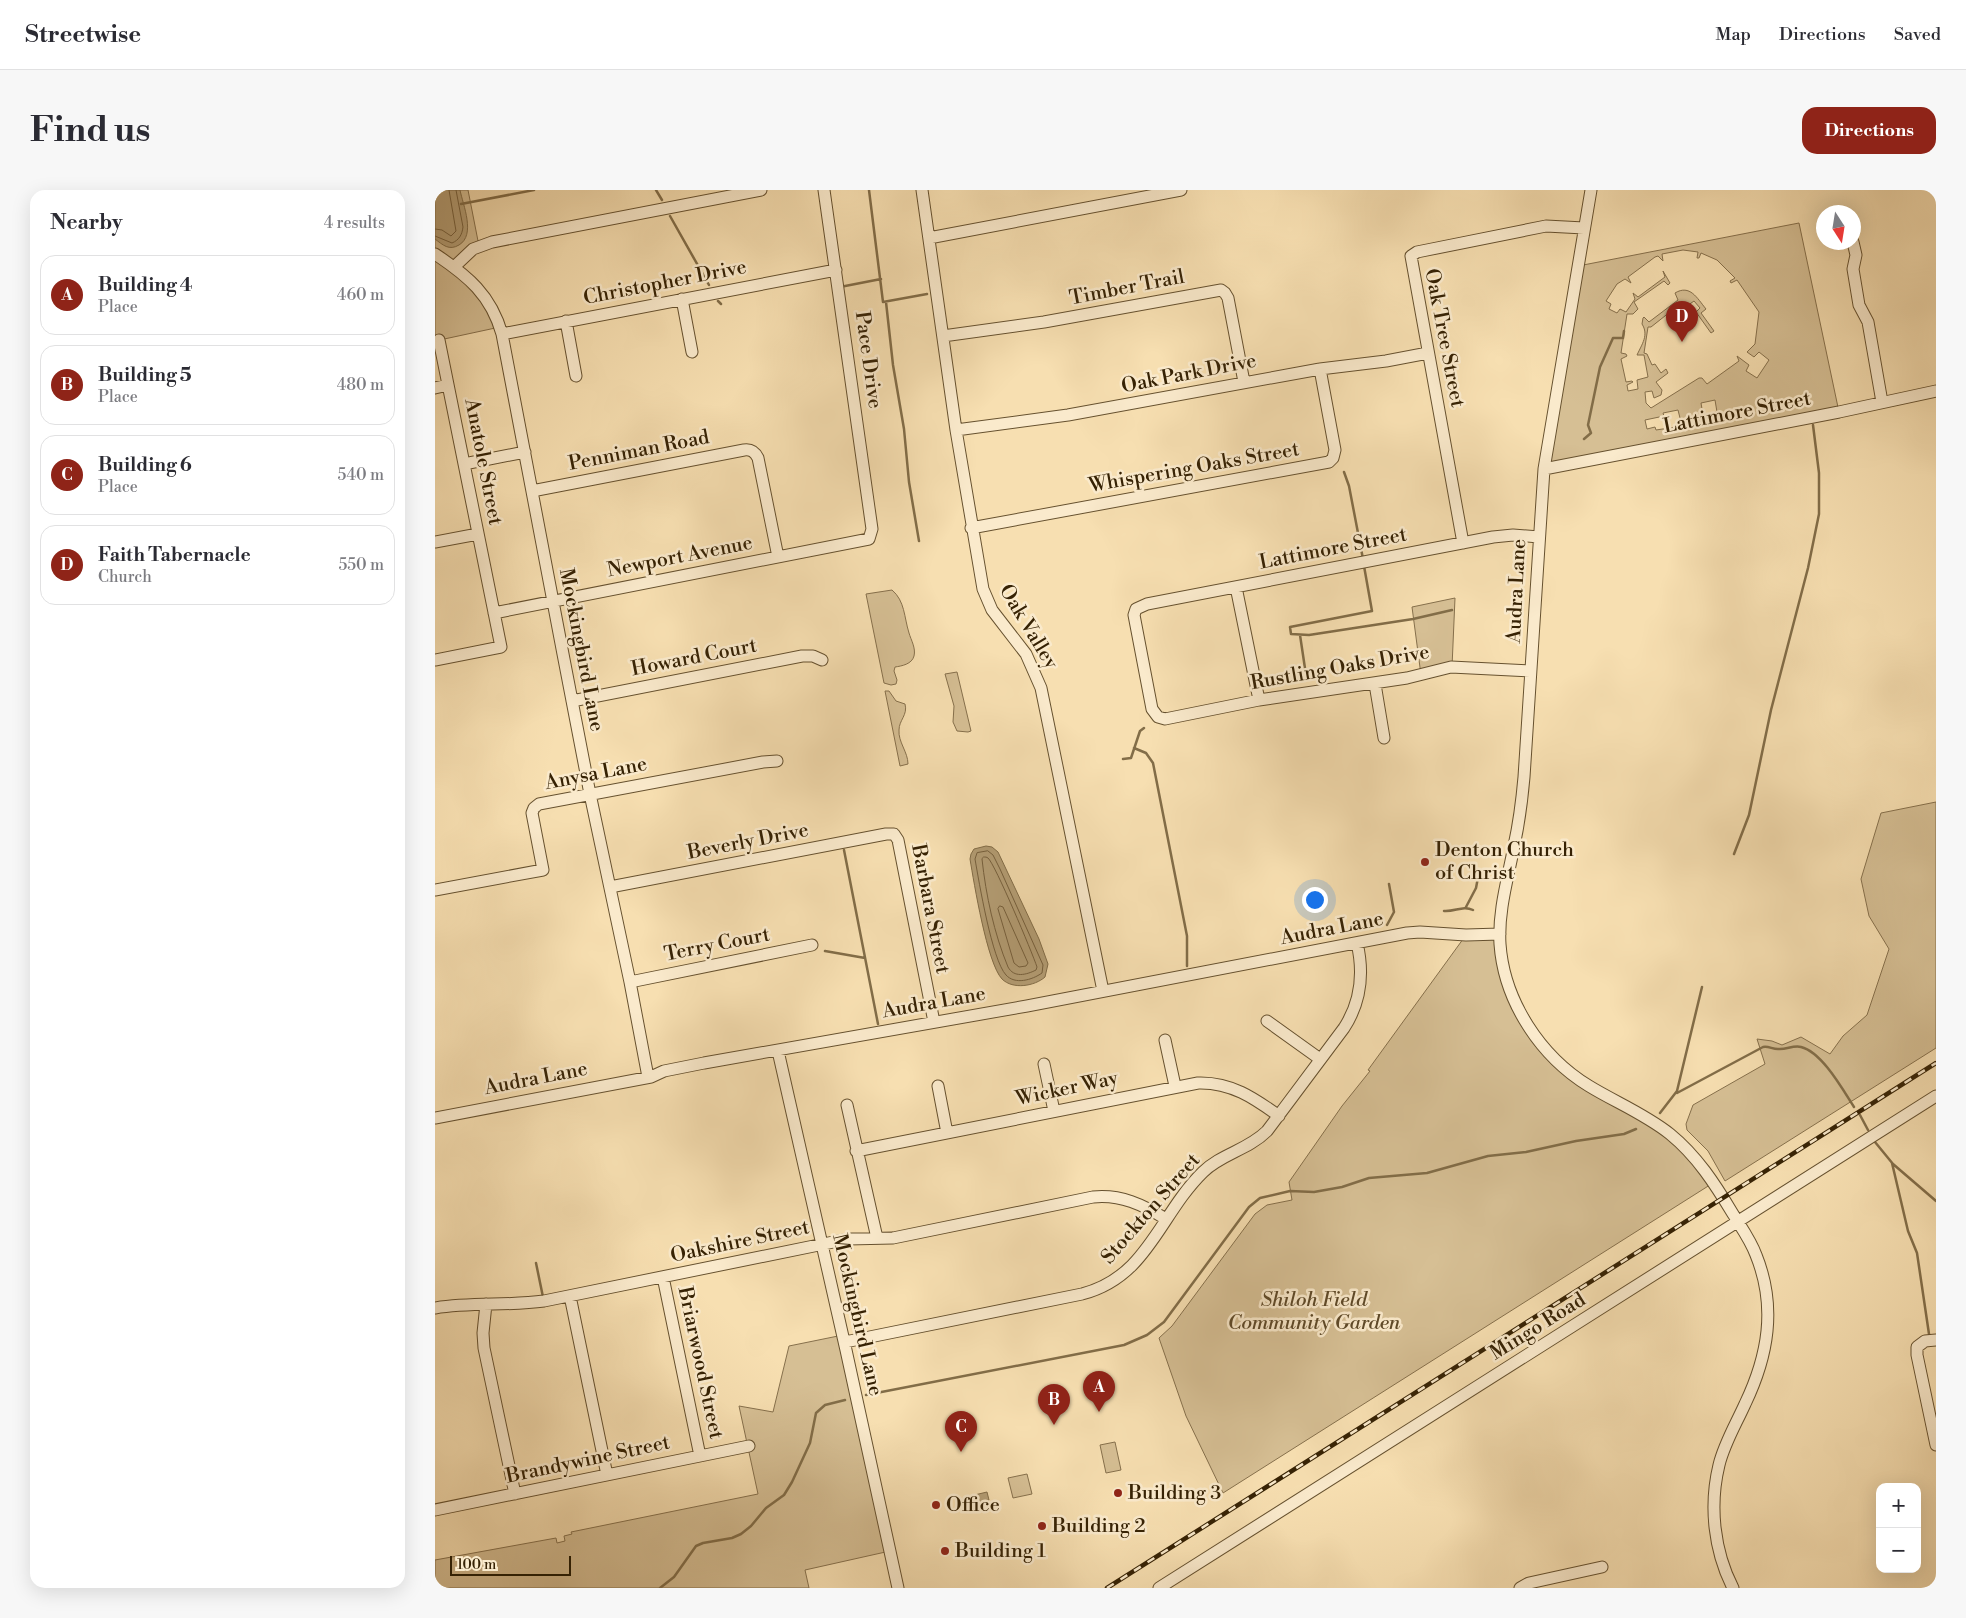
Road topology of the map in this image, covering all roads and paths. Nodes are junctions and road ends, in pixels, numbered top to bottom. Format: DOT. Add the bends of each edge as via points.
graph roads {
  1 [pos="761,190"];
  2 [pos="825,190"];
  3 [pos="922,190"];
  4 [pos="1181,190"];
  5 [pos="1591,190"];
  6 [pos="1584,228"];
  7 [pos="929,238"];
  8 [pos="1855,250"];
  9 [pos="435,254"];
  10 [pos="454,267"];
  11 [pos="836,270"];
  12 [pos="683,299"];
  13 [pos="566,321"];
  14 [pos="502,334"];
  15 [pos="943,336"];
  16 [pos="439,340"];
  17 [pos="692,352"];
  18 [pos="1428,353"];
  19 [pos="1320,369"];
  20 [pos="576,376"];
  21 [pos="1244,382"];
  22 [pos="448,385"];
  23 [pos="435,388"];
  24 [pos="1936,391"];
  25 [pos="1882,402"];
  26 [pos="956,430"];
  27 [pos="525,452"];
  28 [pos="464,464"];
  29 [pos="1544,469"];
  30 [pos="533,491"];
  31 [pos="971,528"];
  32 [pos="478,534"];
  33 [pos="871,536"];
  34 [pos="1539,537"];
  35 [pos="435,542"];
  36 [pos="1463,543"];
  37 [pos="778,557"];
  38 [pos="1236,587"];
  39 [pos="553,600"];
  40 [pos="494,613"];
  41 [pos="435,660"];
  42 [pos="822,660"];
  43 [pos="1530,671"];
  44 [pos="1375,684"];
  45 [pos="572,700"];
  46 [pos="1259,700"];
  47 [pos="1158,717"];
  48 [pos="1384,738"];
  49 [pos="777,761"];
  50 [pos="590,794"];
  51 [pos="894,834"];
  52 [pos="610,887"];
  53 [pos="435,890"];
  54 [pos="1500,934"];
  55 [pos="1357,943"];
  56 [pos="812,945"];
  57 [pos="631,982"];
  58 [pos="1103,991"];
  59 [pos="1267,1021"];
  60 [pos="934,1022"];
  61 [pos="1165,1040"];
  62 [pos="778,1051"];
  63 [pos="1320,1059"];
  64 [pos="1044,1064"];
  65 [pos="648,1077"];
  66 [pos="938,1086"];
  67 [pos="1175,1086"];
  68 [pos="1936,1096"];
  69 [pos="847,1105"];
  70 [pos="1053,1111"];
  71 [pos="1279,1116"];
  72 [pos="435,1118"];
  73 [pos="947,1133"];
  74 [pos="856,1151"];
  75 [pos="1166,1219"];
  76 [pos="1738,1222"];
  77 [pos="877,1238"];
  78 [pos="822,1244"];
  79 [pos="663,1277"];
  80 [pos="570,1296"];
  81 [pos="486,1304"];
  82 [pos="435,1308"];
  83 [pos="1931,1340"];
  84 [pos="845,1342"];
  85 [pos="1936,1445"];
  86 [pos="749,1446"];
  87 [pos="700,1456"];
  88 [pos="607,1475"];
  89 [pos="515,1494"];
  90 [pos="435,1510"];
  91 [pos="1602,1567"];
  92 [pos="898,1588"];
  93 [pos="1159,1588"];
  94 [pos="1520,1588"];
  95 [pos="1733,1588"];
  1 -- 10 [label="street" via="492,242 473,249"];
  2 -- 11 [label="street, Pace Drive"];
  3 -- 7 [label="street, Oak Valley"];
  4 -- 7 [label="street"];
  5 -- 6 [label="street, Audra Lane"];
  6 -- 18 [label="street, Oak Tree Street" via="1546,226 1413,253 1410,258"];
  6 -- 29 [label="street, Audra Lane"];
  7 -- 15 [label="street, Oak Valley"];
  8 -- 25 [label="street" via="1853,269 1859,306 1868,322"];
  9 -- 10 [label="street, Mockingbird Lane"];
  10 -- 14 [label="street, Mockingbird Lane" via="483,294"];
  11 -- 12 [label="street, Christopher Drive"];
  11 -- 33 [label="street, Pace Drive"];
  12 -- 13 [label="street, Christopher Drive"];
  12 -- 17 [label="street"];
  13 -- 14 [label="street, Christopher Drive"];
  13 -- 20 [label="street"];
  14 -- 27 [label="street, Mockingbird Lane"];
  15 -- 21 [label="street, Timber Trail" via="1044,322 1221,290 1228,298"];
  15 -- 26 [label="street, Oak Valley"];
  16 -- 22 [label="street, Anatole Street"];
  18 -- 19 [label="street, Oak Park Drive"];
  18 -- 36 [label="street, Oak Tree Street"];
  19 -- 21 [label="street, Oak Park Drive"];
  19 -- 31 [label="street, Whispering Oaks Street" via="1335,450 1329,462"];
  21 -- 26 [label="street, Oak Park Drive" via="1086,412"];
  22 -- 23 [label="street"];
  22 -- 28 [label="street, Anatole Street"];
  24 -- 25 [label="street, Lattimore Street"];
  25 -- 29 [label="street, Lattimore Street"];
  26 -- 31 [label="street, Oak Valley"];
  27 -- 28 [label="street"];
  27 -- 30 [label="street, Mockingbird Lane"];
  28 -- 32 [label="street, Anatole Street"];
  29 -- 34 [label="street, Audra Lane"];
  30 -- 37 [label="street, Penniman Road" via="744,450 753,451 758,458"];
  30 -- 39 [label="street, Mockingbird Lane"];
  31 -- 58 [label="street, Oak Valley" via="988,604 1021,646 1041,688"];
  32 -- 35 [label="street"];
  32 -- 40 [label="street, Anatole Street"];
  33 -- 37 [label="street, Newport Avenue" via="863,541"];
  34 -- 36 [label="street, Lattimore Street" via="1507,535"];
  34 -- 43 [label="street, Audra Lane"];
  36 -- 38 [label="street, Lattimore Street"];
  37 -- 39 [label="street, Newport Avenue"];
  38 -- 46 [label="street"];
  38 -- 47 [label="street, Lattimore Street" via="1147,604 1136,609 1134,619 1152,709"];
  39 -- 40 [label="street, Newport Avenue"];
  39 -- 45 [label="street, Mockingbird Lane"];
  40 -- 41 [label="street, Anatole Street" via="501,647"];
  42 -- 45 [label="street, Howard Court" via="802,656"];
  43 -- 44 [label="street, Rustling Oaks Drive" via="1451,667"];
  43 -- 54 [label="street, Audra Lane" via="1522,799 1501,910"];
  44 -- 46 [label="street, Rustling Oaks Drive"];
  44 -- 48 [label="street"];
  45 -- 50 [label="street, Mockingbird Lane"];
  46 -- 47 [label="street, Rustling Oaks Drive" via="1169,719"];
  49 -- 50 [label="street, Anysa Lane"];
  50 -- 52 [label="street, Mockingbird Lane"];
  50 -- 53 [label="street, Anysa Lane" via="543,803 534,808 543,870"];
  51 -- 52 [label="street, Beverly Drive"];
  51 -- 60 [label="street, Barbara Street"];
  52 -- 57 [label="street, Mockingbird Lane"];
  54 -- 55 [label="street, Audra Lane" via="1414,932"];
  54 -- 76 [label="street" via="1503,966 1511,992 1541,1044 1579,1080 1670,1134 1702,1166"];
  55 -- 58 [label="street, Audra Lane"];
  55 -- 63 [label="street, Stockton Street" via="1361,970 1357,999 1348,1021"];
  56 -- 57 [label="street, Terry Court"];
  57 -- 65 [label="street, Mockingbird Lane"];
  58 -- 60 [label="street, Audra Lane"];
  59 -- 63 [label="street"];
  60 -- 62 [label="street, Audra Lane"];
  61 -- 67 [label="street"];
  62 -- 65 [label="street, Audra Lane" via="664,1071"];
  62 -- 78 [label="street, Mockingbird Lane"];
  63 -- 71 [label="street, Stockton Street"];
  64 -- 70 [label="street"];
  65 -- 72 [label="street, Audra Lane"];
  66 -- 73 [label="street"];
  67 -- 70 [label="street, Wicker Way"];
  67 -- 71 [label="street, Wicker Way" via="1199,1083 1225,1085 1252,1097"];
  68 -- 76 [label="street, Mingo Road"];
  69 -- 74 [label="street"];
  70 -- 73 [label="street, Wicker Way"];
  71 -- 75 [label="street, Stockton Street" via="1257,1141 1203,1172"];
  73 -- 74 [label="street, Wicker Way"];
  74 -- 77 [label="street"];
  75 -- 77 [label="street, Oakshire Street" via="1138,1203 1097,1197 900,1237"];
  75 -- 84 [label="street, Stockton Street" via="1133,1265 1116,1280 1097,1290"];
  76 -- 93 [label="street, Mingo Road"];
  76 -- 95 [label="street" via="1756,1254 1769,1312 1768,1336 1757,1376 1727,1441 1715,1488 1718,1551"];
  77 -- 78 [label="street, Oakshire Street" via="853,1238"];
  78 -- 79 [label="street, Oakshire Street"];
  78 -- 84 [label="street, Mockingbird Lane"];
  79 -- 80 [label="street, Oakshire Street"];
  79 -- 87 [label="street, Briarwood Street"];
  80 -- 81 [label="street, Oakshire Street" via="525,1303"];
  80 -- 88 [label="street"];
  81 -- 82 [label="street, Oakshire Street"];
  81 -- 89 [label="street" via="484,1348"];
  83 -- 85 [label="street" via="1917,1347 1917,1355"];
  84 -- 92 [label="street, Mockingbird Lane"];
  86 -- 87 [label="street, Brandywine Street"];
  87 -- 88 [label="street, Brandywine Street"];
  88 -- 89 [label="street, Brandywine Street"];
  89 -- 90 [label="street, Brandywine Street"];
  91 -- 94 [label="street" via="1529,1583"];
}
